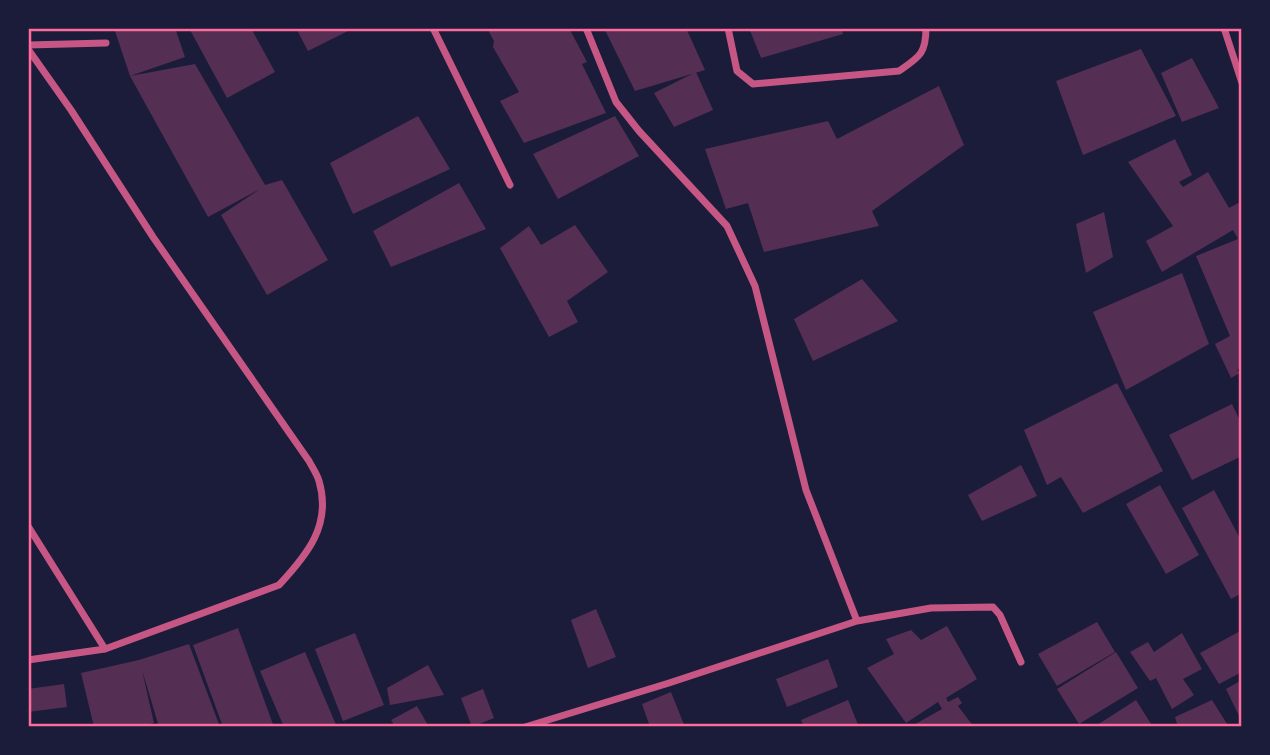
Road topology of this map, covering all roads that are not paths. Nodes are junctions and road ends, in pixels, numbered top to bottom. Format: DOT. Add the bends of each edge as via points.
graph roads {
  1 [pos="433,28"];
  2 [pos="586,28"];
  3 [pos="728,28"];
  4 [pos="926,28"];
  5 [pos="1224,28"];
  6 [pos="106,43"];
  7 [pos="28,47"];
  8 [pos="1242,83"];
  9 [pos="510,186"];
  10 [pos="28,526"];
  11 [pos="857,621"];
  12 [pos="105,649"];
  13 [pos="28,660"];
  14 [pos="1021,662"];
  15 [pos="525,727"];
  1 -- 9 [label="street"];
  2 -- 11 [label="street" via="616,102 727,226 755,286 807,490"];
  3 -- 4 [label="street" via="737,71 753,84 899,71 926,45"];
  5 -- 8 [label="street"];
  6 -- 7 [label="street"];
  7 -- 12 [label="street" via="309,461 319,480 323,510 314,542 279,585"];
  10 -- 12 [label="street"];
  11 -- 14 [label="street" via="931,608 993,607"];
  11 -- 15 [label="street"];
  12 -- 13 [label="street"];
}
